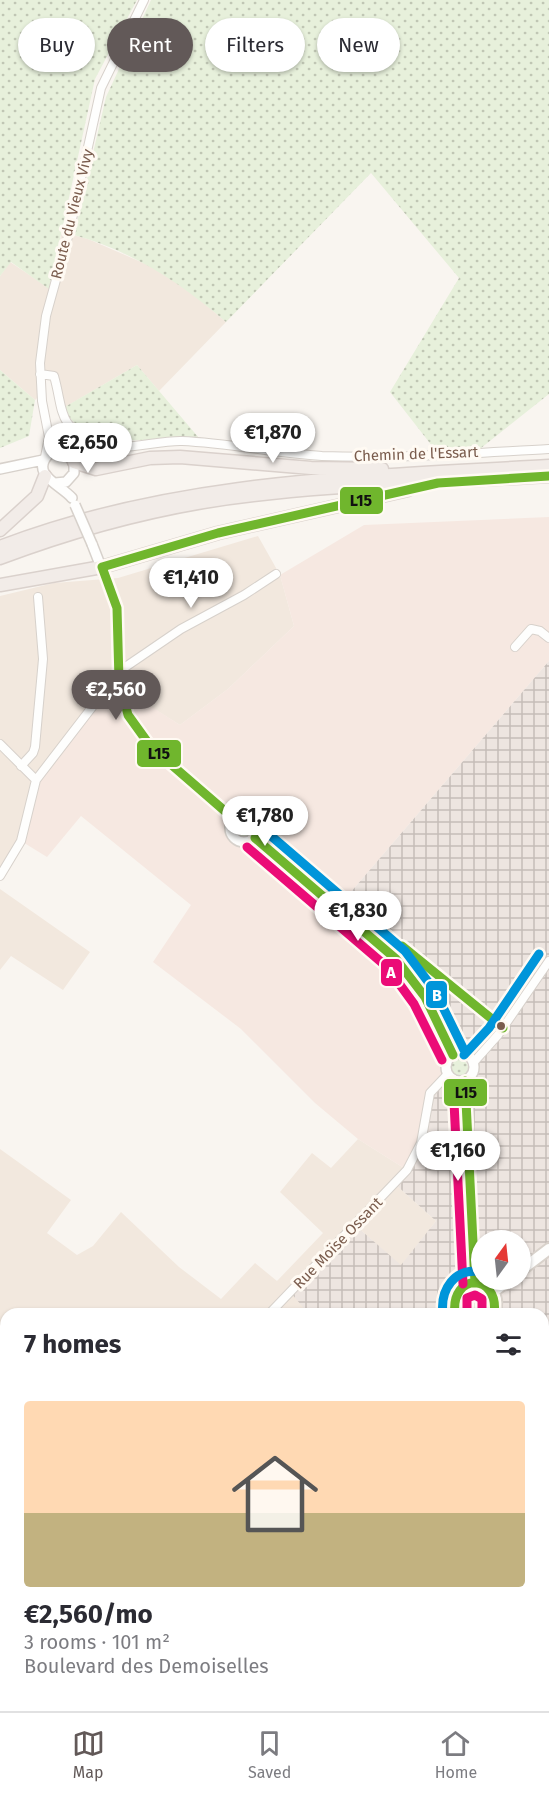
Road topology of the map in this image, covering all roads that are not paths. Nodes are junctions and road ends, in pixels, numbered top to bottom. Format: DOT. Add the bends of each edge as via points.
graph roads {
  1 [pos="144,0"];
  2 [pos="40,374"];
  3 [pos="49,437"];
  4 [pos="549,449"];
  5 [pos="63,451"];
  6 [pos="74,462"];
  7 [pos="549,466"];
  8 [pos="0,469"];
  9 [pos="46,470"];
  10 [pos="549,476"];
  11 [pos="71,478"];
  12 [pos="440,478"];
  13 [pos="74,502"];
  14 [pos="0,530"];
  15 [pos="0,547"];
  16 [pos="0,558"];
  17 [pos="102,567"];
  18 [pos="276,574"];
  19 [pos="0,585"];
  20 [pos="38,597"];
  21 [pos="549,638"];
  22 [pos="515,647"];
  23 [pos="118,672"];
  24 [pos="119,686"];
  25 [pos="0,744"];
  26 [pos="21,766"];
  27 [pos="36,780"];
  28 [pos="234,819"];
  29 [pos="255,838"];
  30 [pos="0,876"];
  31 [pos="549,961"];
  32 [pos="453,1054"];
  33 [pos="473,1063"];
  34 [pos="447,1075"];
  35 [pos="465,1081"];
  36 [pos="472,1230"];
  37 [pos="549,1249"];
  38 [pos="531,1263"];
  39 [pos="471,1283"];
  40 [pos="490,1290"];
  41 [pos="497,1290"];
  42 [pos="493,1293"];
  43 [pos="275,1308"];
  44 [pos="453,1308"];
  45 [pos="495,1308"];
  1 -- 2 [label="street, Route du Vieux Vivy" via="101,88 45,322"];
  2 -- 3 [label="street, Route du Vieux Vivy"];
  2 -- 4 [label="street, Chemin de l'Essart" via="54,376 60,410 68,424 105,447 184,441 362,456"];
  3 -- 5 [label="street"];
  3 -- 9 [label="street, Route du Vieux Vivy"];
  5 -- 6 [label="street"];
  5 -- 9 [label="street" via="53,451"];
  6 -- 11 [label="street"];
  6 -- 12 [label="highway" via="96,469 150,458 180,458"];
  7 -- 12 [label="highway"];
  8 -- 9 [label="street" via="25,464"];
  9 -- 11 [label="street" via="66,482"];
  9 -- 13 [label="street"];
  9 -- 14 [label="highway" via="37,496"];
  10 -- 12 [label="highway"];
  11 -- 13 [label="street"];
  12 -- 15 [label="highway" via="307,480 200,493 96,516"];
  12 -- 16 [label="highway" via="202,502 98,525"];
  12 -- 17 [label="highway" via="212,534"];
  13 -- 17 [label="street, bridge"];
  17 -- 19 [label="highway"];
  17 -- 23 [label="street" via="118,617"];
  18 -- 23 [label="street" via="181,629"];
  20 -- 26 [label="street" via="42,681 35,747"];
  21 -- 22 [label="street" via="531,629"];
  23 -- 24 [label="street"];
  24 -- 27 [label="street" via="96,702"];
  24 -- 28 [label="street" via="128,715 151,747"];
  25 -- 26 [label="street"];
  26 -- 27 [label="street"];
  27 -- 30 [label="street" via="21,841"];
  28 -- 29 [label="street" via="244,814 254,818 258,826"];
  28 -- 29 [label="street" via="230,828 233,837 247,843"];
  29 -- 32 [label="street" via="403,965 440,1023"];
  31 -- 33 [label="street" via="498,1035"];
  32 -- 33 [label="street" via="465,1054"];
  32 -- 34 [label="street" via="446,1062"];
  33 -- 35 [label="street" via="473,1072"];
  34 -- 35 [label="street"];
  34 -- 43 [label="street, Rue Moïse Ossant" via="430,1093 422,1140 407,1170"];
  35 -- 36 [label="street"];
  37 -- 38 [label="main road"];
  39 -- 44 [label="main road" via="457,1291"];
  40 -- 42 [label="main road"];
  41 -- 42 [label="main road"];
  42 -- 45 [label="main road"];
}
